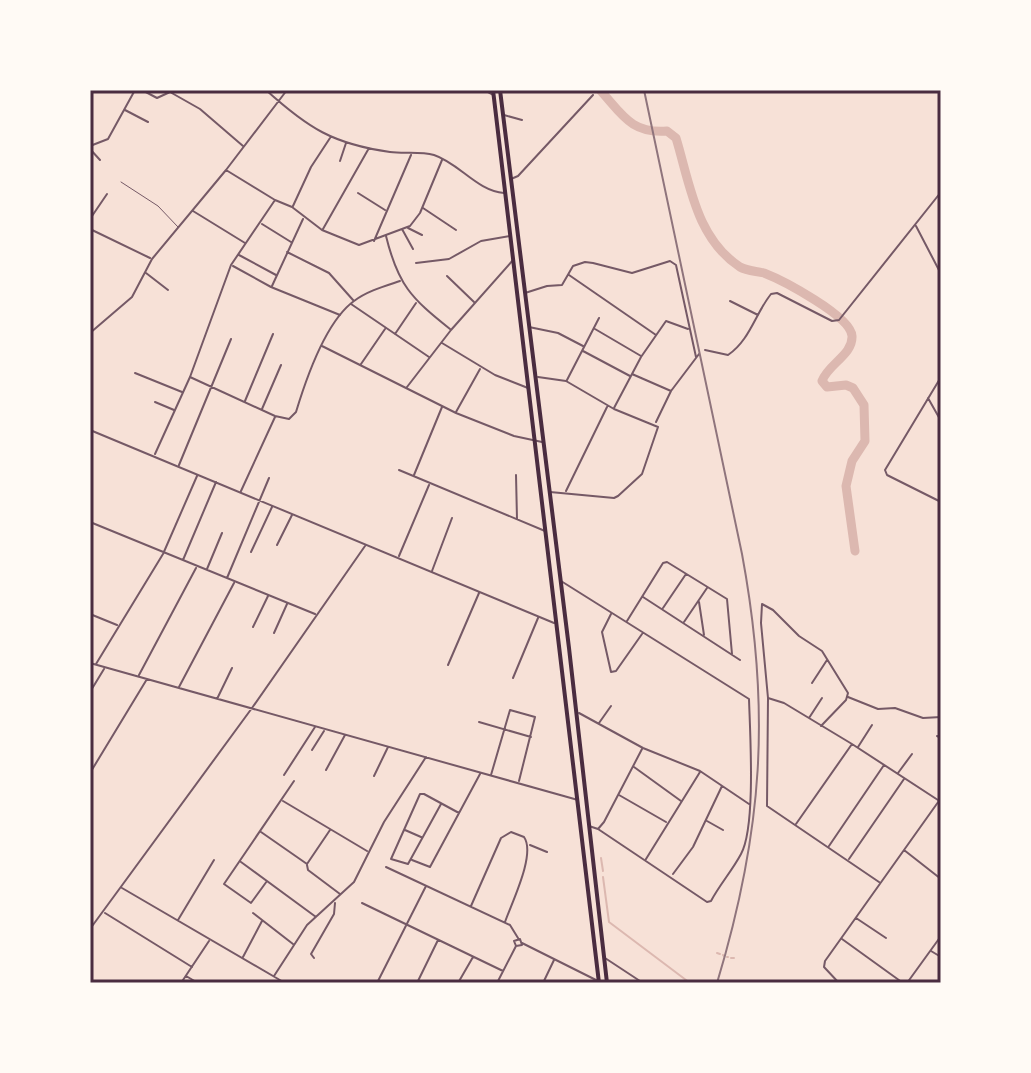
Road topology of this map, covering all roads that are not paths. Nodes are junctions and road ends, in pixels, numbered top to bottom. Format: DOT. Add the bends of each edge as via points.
graph roads {
  1 [pos="135,90"];
  2 [pos="142,90"];
  3 [pos="266,90"];
  4 [pos="287,90"];
  5 [pos="484,90"];
  6 [pos="500,90"];
  7 [pos="170,91"];
  8 [pos="493,93"];
  9 [pos="593,95"];
  10 [pos="279,102"];
  11 [pos="124,109"];
  12 [pos="503,115"];
  13 [pos="522,120"];
  14 [pos="148,122"];
  15 [pos="330,138"];
  16 [pos="506,138"];
  17 [pos="499,139"];
  18 [pos="346,142"];
  19 [pos="243,146"];
  20 [pos="90,147"];
  21 [pos="369,148"];
  22 [pos="412,154"];
  23 [pos="100,160"];
  24 [pos="442,160"];
  25 [pos="340,161"];
  26 [pos="226,170"];
  27 [pos="511,179"];
  28 [pos="121,182"];
  29 [pos="941,192"];
  30 [pos="358,193"];
  31 [pos="505,193"];
  32 [pos="107,194"];
  33 [pos="275,200"];
  34 [pos="292,207"];
  35 [pos="422,208"];
  36 [pos="192,210"];
  37 [pos="386,210"];
  38 [pos="304,218"];
  39 [pos="90,219"];
  40 [pos="915,223"];
  41 [pos="261,224"];
  42 [pos="179,227"];
  43 [pos="407,227"];
  44 [pos="90,229"];
  45 [pos="402,229"];
  46 [pos="322,230"];
  47 [pos="456,230"];
  48 [pos="422,235"];
  49 [pos="386,236"];
  50 [pos="511,236"];
  51 [pos="374,241"];
  52 [pos="292,242"];
  53 [pos="246,244"];
  54 [pos="413,249"];
  55 [pos="287,252"];
  56 [pos="238,255"];
  57 [pos="152,259"];
  58 [pos="513,259"];
  59 [pos="416,263"];
  60 [pos="231,265"];
  61 [pos="145,273"];
  62 [pos="568,274"];
  63 [pos="941,274"];
  64 [pos="276,275"];
  65 [pos="447,276"];
  66 [pos="400,281"];
  67 [pos="271,287"];
  68 [pos="168,290"];
  69 [pos="525,293"];
  70 [pos="730,301"];
  71 [pos="352,302"];
  72 [pos="417,302"];
  73 [pos="475,303"];
  74 [pos="341,316"];
  75 [pos="759,316"];
  76 [pos="599,318"];
  77 [pos="529,327"];
  78 [pos="386,328"];
  79 [pos="594,328"];
  80 [pos="451,330"];
  81 [pos="690,330"];
  82 [pos="90,333"];
  83 [pos="273,334"];
  84 [pos="395,334"];
  85 [pos="656,335"];
  86 [pos="231,339"];
  87 [pos="441,342"];
  88 [pos="321,345"];
  89 [pos="583,348"];
  90 [pos="705,350"];
  91 [pos="699,354"];
  92 [pos="429,357"];
  93 [pos="641,357"];
  94 [pos="696,357"];
  95 [pos="281,365"];
  96 [pos="361,365"];
  97 [pos="481,367"];
  98 [pos="135,373"];
  99 [pos="631,375"];
  100 [pos="190,377"];
  101 [pos="536,377"];
  102 [pos="941,377"];
  103 [pos="566,381"];
  104 [pos="211,387"];
  105 [pos="407,388"];
  106 [pos="529,388"];
  107 [pos="671,391"];
  108 [pos="183,392"];
  109 [pos="927,397"];
  110 [pos="155,402"];
  111 [pos="244,402"];
  112 [pos="607,406"];
  113 [pos="442,407"];
  114 [pos="614,409"];
  115 [pos="261,410"];
  116 [pos="175,411"];
  117 [pos="456,413"];
  118 [pos="275,416"];
  119 [pos="941,421"];
  120 [pos="656,424"];
  121 [pos="90,430"];
  122 [pos="536,442"];
  123 [pos="544,442"];
  124 [pos="155,456"];
  125 [pos="179,466"];
  126 [pos="399,470"];
  127 [pos="198,474"];
  128 [pos="516,475"];
  129 [pos="413,476"];
  130 [pos="269,478"];
  131 [pos="216,482"];
  132 [pos="430,483"];
  133 [pos="241,492"];
  134 [pos="550,492"];
  135 [pos="566,492"];
  136 [pos="259,500"];
  137 [pos="941,502"];
  138 [pos="272,506"];
  139 [pos="293,514"];
  140 [pos="452,518"];
  141 [pos="517,520"];
  142 [pos="90,522"];
  143 [pos="545,532"];
  144 [pos="222,533"];
  145 [pos="277,545"];
  146 [pos="366,545"];
  147 [pos="251,552"];
  148 [pos="163,554"];
  149 [pos="398,557"];
  150 [pos="183,561"];
  151 [pos="197,566"];
  152 [pos="207,571"];
  153 [pos="431,572"];
  154 [pos="686,574"];
  155 [pos="226,579"];
  156 [pos="561,581"];
  157 [pos="234,583"];
  158 [pos="707,587"];
  159 [pos="479,592"];
  160 [pos="268,595"];
  161 [pos="642,596"];
  162 [pos="698,601"];
  163 [pos="287,603"];
  164 [pos="663,609"];
  165 [pos="612,613"];
  166 [pos="90,614"];
  167 [pos="317,615"];
  168 [pos="539,617"];
  169 [pos="626,621"];
  170 [pos="684,622"];
  171 [pos="557,624"];
  172 [pos="118,625"];
  173 [pos="253,627"];
  174 [pos="274,633"];
  175 [pos="643,633"];
  176 [pos="705,636"];
  177 [pos="732,654"];
  178 [pos="827,659"];
  179 [pos="740,660"];
  180 [pos="90,663"];
  181 [pos="96,665"];
  182 [pos="448,665"];
  183 [pos="105,668"];
  184 [pos="232,668"];
  185 [pos="139,677"];
  186 [pos="147,678"];
  187 [pos="513,678"];
  188 [pos="812,683"];
  189 [pos="179,688"];
  190 [pos="90,692"];
  191 [pos="847,697"];
  192 [pos="768,698"];
  193 [pos="822,698"];
  194 [pos="217,700"];
  195 [pos="611,706"];
  196 [pos="252,708"];
  197 [pos="576,711"];
  198 [pos="941,717"];
  199 [pos="808,719"];
  200 [pos="479,722"];
  201 [pos="599,724"];
  202 [pos="872,725"];
  203 [pos="316,726"];
  204 [pos="821,726"];
  205 [pos="325,729"];
  206 [pos="504,731"];
  207 [pos="345,734"];
  208 [pos="531,737"];
  209 [pos="852,744"];
  210 [pos="388,746"];
  211 [pos="643,748"];
  212 [pos="858,748"];
  213 [pos="312,750"];
  214 [pos="912,754"];
  215 [pos="426,757"];
  216 [pos="884,765"];
  217 [pos="633,766"];
  218 [pos="326,770"];
  219 [pos="700,771"];
  220 [pos="481,772"];
  221 [pos="90,773"];
  222 [pos="898,774"];
  223 [pos="284,775"];
  224 [pos="491,775"];
  225 [pos="374,776"];
  226 [pos="904,778"];
  227 [pos="294,781"];
  228 [pos="519,782"];
  229 [pos="722,784"];
  230 [pos="618,794"];
  231 [pos="940,800"];
  232 [pos="282,801"];
  233 [pos="578,801"];
  234 [pos="681,802"];
  235 [pos="441,804"];
  236 [pos="750,804"];
  237 [pos="459,813"];
  238 [pos="706,821"];
  239 [pos="668,823"];
  240 [pos="795,825"];
  241 [pos="589,826"];
  242 [pos="404,829"];
  243 [pos="598,829"];
  244 [pos="330,830"];
  245 [pos="723,830"];
  246 [pos="260,831"];
  247 [pos="423,838"];
  248 [pos="528,845"];
  249 [pos="828,847"];
  250 [pos="903,849"];
  251 [pos="369,852"];
  252 [pos="547,852"];
  253 [pos="411,859"];
  254 [pos="214,860"];
  255 [pos="848,860"];
  256 [pos="645,861"];
  257 [pos="240,862"];
  258 [pos="307,864"];
  259 [pos="386,867"];
  260 [pos="595,874"];
  261 [pos="587,875"];
  262 [pos="671,875"];
  263 [pos="940,878"];
  264 [pos="267,881"];
  265 [pos="879,882"];
  266 [pos="427,885"];
  267 [pos="121,887"];
  268 [pos="341,895"];
  269 [pos="335,901"];
  270 [pos="362,903"];
  271 [pos="471,906"];
  272 [pos="103,912"];
  273 [pos="253,913"];
  274 [pos="316,917"];
  275 [pos="855,918"];
  276 [pos="262,920"];
  277 [pos="178,921"];
  278 [pos="505,922"];
  279 [pos="408,924"];
  280 [pos="91,927"];
  281 [pos="941,936"];
  282 [pos="518,938"];
  283 [pos="841,938"];
  284 [pos="886,938"];
  285 [pos="438,939"];
  286 [pos="210,940"];
  287 [pos="522,943"];
  288 [pos="293,944"];
  289 [pos="516,946"];
  290 [pos="930,950"];
  291 [pos="474,956"];
  292 [pos="941,957"];
  293 [pos="242,958"];
  294 [pos="314,958"];
  295 [pos="604,958"];
  296 [pos="554,959"];
  297 [pos="192,967"];
  298 [pos="503,971"];
  299 [pos="186,976"];
  300 [pos="274,976"];
  301 [pos="599,982"];
  302 [pos="181,983"];
  303 [pos="198,983"];
  304 [pos="285,983"];
  305 [pos="377,983"];
  306 [pos="417,983"];
  307 [pos="458,983"];
  308 [pos="497,983"];
  309 [pos="543,983"];
  310 [pos="607,983"];
  311 [pos="643,983"];
  312 [pos="839,983"];
  313 [pos="905,983"];
  1 -- 11 [label="street"];
  2 -- 7 [label="street" via="157,98"];
  3 -- 10 [label="street"];
  4 -- 10 [label="street"];
  5 -- 8 [label="street"];
  6 -- 12 [label="highway"];
  7 -- 19 [label="street"];
  8 -- 17 [label="highway"];
  9 -- 27 [label="street"];
  10 -- 15 [label="street"];
  10 -- 19 [label="street"];
  11 -- 14 [label="street"];
  11 -- 20 [label="street" via="108,139"];
  12 -- 13 [label="street"];
  12 -- 16 [label="highway"];
  15 -- 18 [label="street"];
  15 -- 34 [label="street"];
  16 -- 17 [label="highway"];
  16 -- 27 [label="highway"];
  17 -- 31 [label="highway"];
  18 -- 21 [label="street"];
  18 -- 25 [label="street"];
  19 -- 26 [label="street"];
  20 -- 23 [label="street"];
  21 -- 22 [label="street"];
  21 -- 46 [label="street"];
  22 -- 24 [label="street"];
  22 -- 37 [label="street"];
  24 -- 31 [label="street"];
  24 -- 35 [label="street"];
  26 -- 33 [label="street"];
  26 -- 36 [label="street"];
  27 -- 69 [label="highway"];
  28 -- 42 [label="lane"];
  29 -- 40 [label="street"];
  30 -- 37 [label="street"];
  31 -- 50 [label="highway"];
  32 -- 39 [label="street"];
  33 -- 34 [label="street"];
  33 -- 41 [label="street"];
  34 -- 38 [label="street"];
  35 -- 43 [label="street"];
  35 -- 47 [label="street"];
  36 -- 42 [label="street"];
  36 -- 53 [label="street"];
  37 -- 51 [label="street"];
  38 -- 46 [label="street"];
  38 -- 52 [label="street"];
  40 -- 63 [label="street"];
  40 -- 75 [label="street" via="839,320 775,293"];
  41 -- 52 [label="street"];
  41 -- 53 [label="street"];
  42 -- 57 [label="street"];
  43 -- 45 [label="street"];
  43 -- 48 [label="street"];
  44 -- 57 [label="street"];
  45 -- 49 [label="street"];
  45 -- 54 [label="street"];
  46 -- 51 [label="street" via="353,244"];
  49 -- 51 [label="street"];
  49 -- 66 [label="street"];
  50 -- 58 [label="highway"];
  50 -- 59 [label="street" via="481,241 449,259"];
  52 -- 55 [label="street"];
  53 -- 56 [label="street"];
  55 -- 64 [label="street"];
  55 -- 71 [label="street" via="321,268"];
  56 -- 60 [label="street"];
  56 -- 64 [label="street"];
  57 -- 61 [label="street"];
  58 -- 73 [label="street"];
  58 -- 106 [label="highway"];
  60 -- 67 [label="street"];
  60 -- 100 [label="street"];
  61 -- 68 [label="street"];
  61 -- 82 [label="street" via="131,298"];
  62 -- 69 [label="street" via="562,285"];
  62 -- 81 [label="street" via="585,262 632,273 670,261 676,265"];
  62 -- 85 [label="street"];
  64 -- 67 [label="street"];
  65 -- 73 [label="street"];
  66 -- 71 [label="street"];
  66 -- 72 [label="street"];
  67 -- 74 [label="street"];
  69 -- 77 [label="highway"];
  70 -- 75 [label="street"];
  71 -- 74 [label="street"];
  71 -- 78 [label="street"];
  72 -- 80 [label="street"];
  72 -- 84 [label="street"];
  73 -- 80 [label="street"];
  74 -- 88 [label="street"];
  75 -- 90 [label="street" via="731,353"];
  76 -- 79 [label="street"];
  77 -- 89 [label="street" via="558,333"];
  77 -- 101 [label="highway"];
  78 -- 84 [label="street"];
  78 -- 96 [label="street"];
  79 -- 89 [label="street"];
  79 -- 93 [label="street"];
  80 -- 87 [label="street"];
  81 -- 85 [label="street" via="666,321"];
  81 -- 94 [label="street"];
  83 -- 111 [label="street"];
  84 -- 92 [label="street"];
  85 -- 93 [label="street"];
  86 -- 104 [label="street"];
  87 -- 92 [label="street"];
  87 -- 97 [label="street"];
  88 -- 96 [label="street"];
  88 -- 118 [label="street" via="296,412 289,419"];
  89 -- 99 [label="street"];
  89 -- 103 [label="street"];
  91 -- 94 [label="street"];
  92 -- 105 [label="street"];
  93 -- 99 [label="street"];
  94 -- 107 [label="street"];
  95 -- 115 [label="street"];
  96 -- 105 [label="street"];
  97 -- 106 [label="street"];
  97 -- 117 [label="street"];
  98 -- 108 [label="street"];
  99 -- 107 [label="street"];
  99 -- 114 [label="street"];
  100 -- 104 [label="street"];
  100 -- 108 [label="street"];
  101 -- 103 [label="street"];
  101 -- 123 [label="highway"];
  102 -- 109 [label="street"];
  103 -- 112 [label="street"];
  104 -- 111 [label="street"];
  104 -- 125 [label="street"];
  105 -- 113 [label="street"];
  106 -- 122 [label="highway"];
  107 -- 120 [label="street"];
  108 -- 116 [label="street"];
  109 -- 119 [label="street"];
  109 -- 137 [label="street" via="885,470"];
  110 -- 116 [label="street"];
  111 -- 115 [label="street"];
  112 -- 114 [label="street"];
  112 -- 135 [label="street"];
  113 -- 117 [label="street"];
  113 -- 129 [label="street"];
  114 -- 120 [label="street"];
  115 -- 118 [label="street"];
  116 -- 124 [label="street"];
  117 -- 122 [label="street"];
  118 -- 133 [label="street"];
  120 -- 135 [label="street" via="642,474 618,496"];
  121 -- 124 [label="street"];
  122 -- 123 [label="street"];
  122 -- 143 [label="highway"];
  123 -- 134 [label="highway"];
  124 -- 125 [label="street"];
  125 -- 127 [label="street"];
  126 -- 129 [label="street"];
  127 -- 131 [label="street"];
  127 -- 148 [label="street"];
  128 -- 141 [label="street"];
  129 -- 132 [label="street"];
  130 -- 136 [label="street"];
  131 -- 133 [label="street"];
  131 -- 150 [label="street"];
  132 -- 141 [label="street"];
  132 -- 149 [label="street"];
  133 -- 136 [label="street"];
  134 -- 135 [label="street"];
  134 -- 156 [label="highway"];
  136 -- 138 [label="street"];
  136 -- 155 [label="street"];
  138 -- 139 [label="street"];
  138 -- 147 [label="street"];
  139 -- 145 [label="street"];
  139 -- 146 [label="street"];
  140 -- 153 [label="street"];
  141 -- 143 [label="street"];
  142 -- 148 [label="street"];
  143 -- 171 [label="highway"];
  144 -- 152 [label="street"];
  146 -- 149 [label="street"];
  146 -- 167 [label="street"];
  148 -- 150 [label="street"];
  148 -- 172 [label="street"];
  149 -- 153 [label="street"];
  150 -- 151 [label="street"];
  151 -- 152 [label="street"];
  151 -- 185 [label="street"];
  152 -- 155 [label="street"];
  153 -- 159 [label="street"];
  154 -- 158 [label="street"];
  154 -- 161 [label="street" via="664,562"];
  154 -- 164 [label="street"];
  155 -- 157 [label="street"];
  156 -- 165 [label="street"];
  156 -- 197 [label="highway"];
  157 -- 160 [label="street"];
  157 -- 189 [label="street"];
  158 -- 162 [label="street"];
  158 -- 177 [label="street" via="727,599"];
  159 -- 168 [label="street"];
  159 -- 182 [label="street"];
  160 -- 163 [label="street"];
  160 -- 173 [label="street"];
  161 -- 164 [label="street"];
  161 -- 169 [label="street"];
  162 -- 170 [label="street"];
  162 -- 176 [label="street"];
  163 -- 167 [label="street"];
  163 -- 174 [label="street"];
  164 -- 170 [label="street"];
  165 -- 169 [label="street"];
  165 -- 175 [label="street" via="602,632 611,672"];
  166 -- 172 [label="street"];
  167 -- 196 [label="street"];
  168 -- 171 [label="street"];
  168 -- 187 [label="street"];
  169 -- 175 [label="street"];
  170 -- 176 [label="street"];
  171 -- 233 [label="highway"];
  172 -- 181 [label="street"];
  175 -- 236 [label="street" via="749,699"];
  176 -- 177 [label="street"];
  177 -- 179 [label="street"];
  178 -- 188 [label="street"];
  178 -- 191 [label="street"];
  178 -- 192 [label="street" via="762,604"];
  180 -- 181 [label="street"];
  181 -- 183 [label="street"];
  183 -- 185 [label="street"];
  183 -- 190 [label="street"];
  184 -- 194 [label="street"];
  185 -- 186 [label="street"];
  186 -- 189 [label="street"];
  186 -- 221 [label="street"];
  189 -- 194 [label="street"];
  191 -- 198 [label="street" via="878,709"];
  191 -- 204 [label="street"];
  192 -- 199 [label="street"];
  192 -- 240 [label="street" via="767,806"];
  193 -- 199 [label="street"];
  194 -- 196 [label="street"];
  195 -- 201 [label="street"];
  196 -- 203 [label="street"];
  196 -- 267 [label="street"];
  197 -- 201 [label="street"];
  197 -- 241 [label="highway"];
  199 -- 204 [label="street"];
  200 -- 206 [label="street"];
  201 -- 211 [label="street"];
  202 -- 212 [label="street"];
  203 -- 205 [label="street"];
  203 -- 223 [label="street"];
  204 -- 209 [label="street"];
  205 -- 207 [label="street"];
  205 -- 213 [label="street"];
  206 -- 208 [label="street"];
  206 -- 208 [label="street" via="510,710 515,710 535,717"];
  206 -- 224 [label="street"];
  207 -- 210 [label="street"];
  207 -- 218 [label="street"];
  208 -- 228 [label="street"];
  209 -- 212 [label="street"];
  209 -- 240 [label="street"];
  210 -- 215 [label="street"];
  210 -- 225 [label="street"];
  211 -- 217 [label="street"];
  211 -- 219 [label="street"];
  212 -- 216 [label="street"];
  214 -- 222 [label="street"];
  215 -- 220 [label="street"];
  215 -- 251 [label="street"];
  216 -- 222 [label="street"];
  216 -- 249 [label="street"];
  217 -- 230 [label="street"];
  217 -- 234 [label="street"];
  219 -- 229 [label="street"];
  219 -- 234 [label="street"];
  220 -- 224 [label="street"];
  220 -- 237 [label="street"];
  222 -- 226 [label="street"];
  224 -- 228 [label="street"];
  226 -- 231 [label="street"];
  226 -- 255 [label="street"];
  227 -- 232 [label="street"];
  228 -- 233 [label="street"];
  229 -- 236 [label="street"];
  229 -- 238 [label="street"];
  230 -- 239 [label="street"];
  230 -- 243 [label="street"];
  231 -- 250 [label="street"];
  232 -- 244 [label="street"];
  232 -- 246 [label="street"];
  233 -- 261 [label="highway"];
  234 -- 239 [label="street"];
  235 -- 237 [label="street"];
  235 -- 242 [label="street" via="420,794"];
  235 -- 247 [label="street"];
  236 -- 262 [label="street" via="742,854 711,901"];
  237 -- 253 [label="street" via="430,867"];
  238 -- 245 [label="street"];
  238 -- 262 [label="street"];
  239 -- 256 [label="street"];
  240 -- 249 [label="street"];
  241 -- 243 [label="street"];
  241 -- 260 [label="highway"];
  242 -- 247 [label="street"];
  242 -- 253 [label="street" via="391,859 406,865"];
  243 -- 256 [label="street"];
  244 -- 251 [label="street"];
  244 -- 258 [label="street"];
  246 -- 257 [label="street"];
  246 -- 258 [label="street"];
  247 -- 253 [label="street"];
  248 -- 252 [label="street"];
  248 -- 271 [label="street" via="515,833 504,835"];
  248 -- 278 [label="street"];
  249 -- 255 [label="street"];
  250 -- 263 [label="street"];
  250 -- 265 [label="street"];
  251 -- 268 [label="street"];
  254 -- 277 [label="street"];
  255 -- 265 [label="street"];
  256 -- 262 [label="street"];
  257 -- 264 [label="street"];
  257 -- 264 [label="street" via="224,884 251,903"];
  258 -- 268 [label="street"];
  259 -- 266 [label="street"];
  260 -- 261 [label="highway"];
  260 -- 295 [label="highway"];
  261 -- 301 [label="highway"];
  264 -- 274 [label="street"];
  265 -- 275 [label="street"];
  266 -- 271 [label="street"];
  266 -- 279 [label="street"];
  267 -- 272 [label="street"];
  267 -- 277 [label="street"];
  268 -- 269 [label="street"];
  269 -- 274 [label="street"];
  269 -- 294 [label="street" via="334,914 311,954"];
  270 -- 279 [label="street"];
  271 -- 278 [label="street"];
  272 -- 280 [label="street"];
  272 -- 297 [label="street"];
  273 -- 276 [label="street"];
  274 -- 288 [label="street"];
  275 -- 283 [label="street"];
  275 -- 284 [label="street"];
  276 -- 288 [label="street"];
  276 -- 293 [label="street"];
  277 -- 286 [label="street"];
  278 -- 282 [label="street"];
  279 -- 285 [label="street"];
  279 -- 305 [label="street"];
  281 -- 290 [label="street"];
  282 -- 287 [label="street"];
  282 -- 289 [label="street"];
  283 -- 312 [label="street" via="824,964"];
  283 -- 313 [label="street"];
  285 -- 291 [label="street"];
  285 -- 306 [label="street"];
  286 -- 293 [label="street"];
  286 -- 297 [label="street"];
  287 -- 289 [label="street"];
  287 -- 296 [label="street"];
  288 -- 300 [label="street"];
  289 -- 298 [label="street"];
  290 -- 292 [label="street"];
  290 -- 313 [label="street"];
  291 -- 298 [label="street"];
  291 -- 307 [label="street"];
  293 -- 300 [label="street"];
  295 -- 310 [label="highway"];
  295 -- 311 [label="street"];
  296 -- 301 [label="street"];
  296 -- 309 [label="street"];
  297 -- 299 [label="street"];
  298 -- 308 [label="street"];
  299 -- 302 [label="street"];
  299 -- 303 [label="street"];
  300 -- 304 [label="street"];
}
